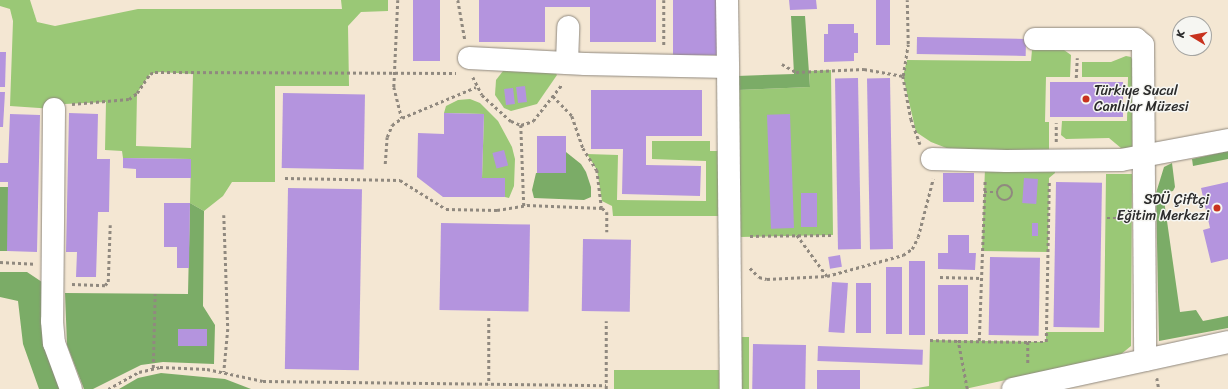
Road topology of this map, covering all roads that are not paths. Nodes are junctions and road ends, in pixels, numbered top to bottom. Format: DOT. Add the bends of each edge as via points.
graph roads {
  1 [pos="727,0"];
  2 [pos="568,27"];
  3 [pos="1035,39"];
  4 [pos="572,64"];
  5 [pos="470,65"];
  6 [pos="728,67"];
  7 [pos="54,109"];
  8 [pos="1228,140"];
  9 [pos="1143,157"];
  10 [pos="932,159"];
  11 [pos="1228,342"];
  12 [pos="1145,360"];
  13 [pos="1020,387"];
  14 [pos="71,389"];
  15 [pos="731,389"];
  1 -- 6 [label="street"];
  2 -- 4 [label="street"];
  3 -- 9 [label="street" via="1141,41"];
  4 -- 5 [label="street"];
  4 -- 6 [label="street"];
  6 -- 15 [label="street"];
  7 -- 14 [label="street" via="54,343"];
  8 -- 9 [label="street"];
  9 -- 10 [label="street" via="1105,160"];
  9 -- 12 [label="street"];
  11 -- 12 [label="street"];
  12 -- 13 [label="street"];
}
